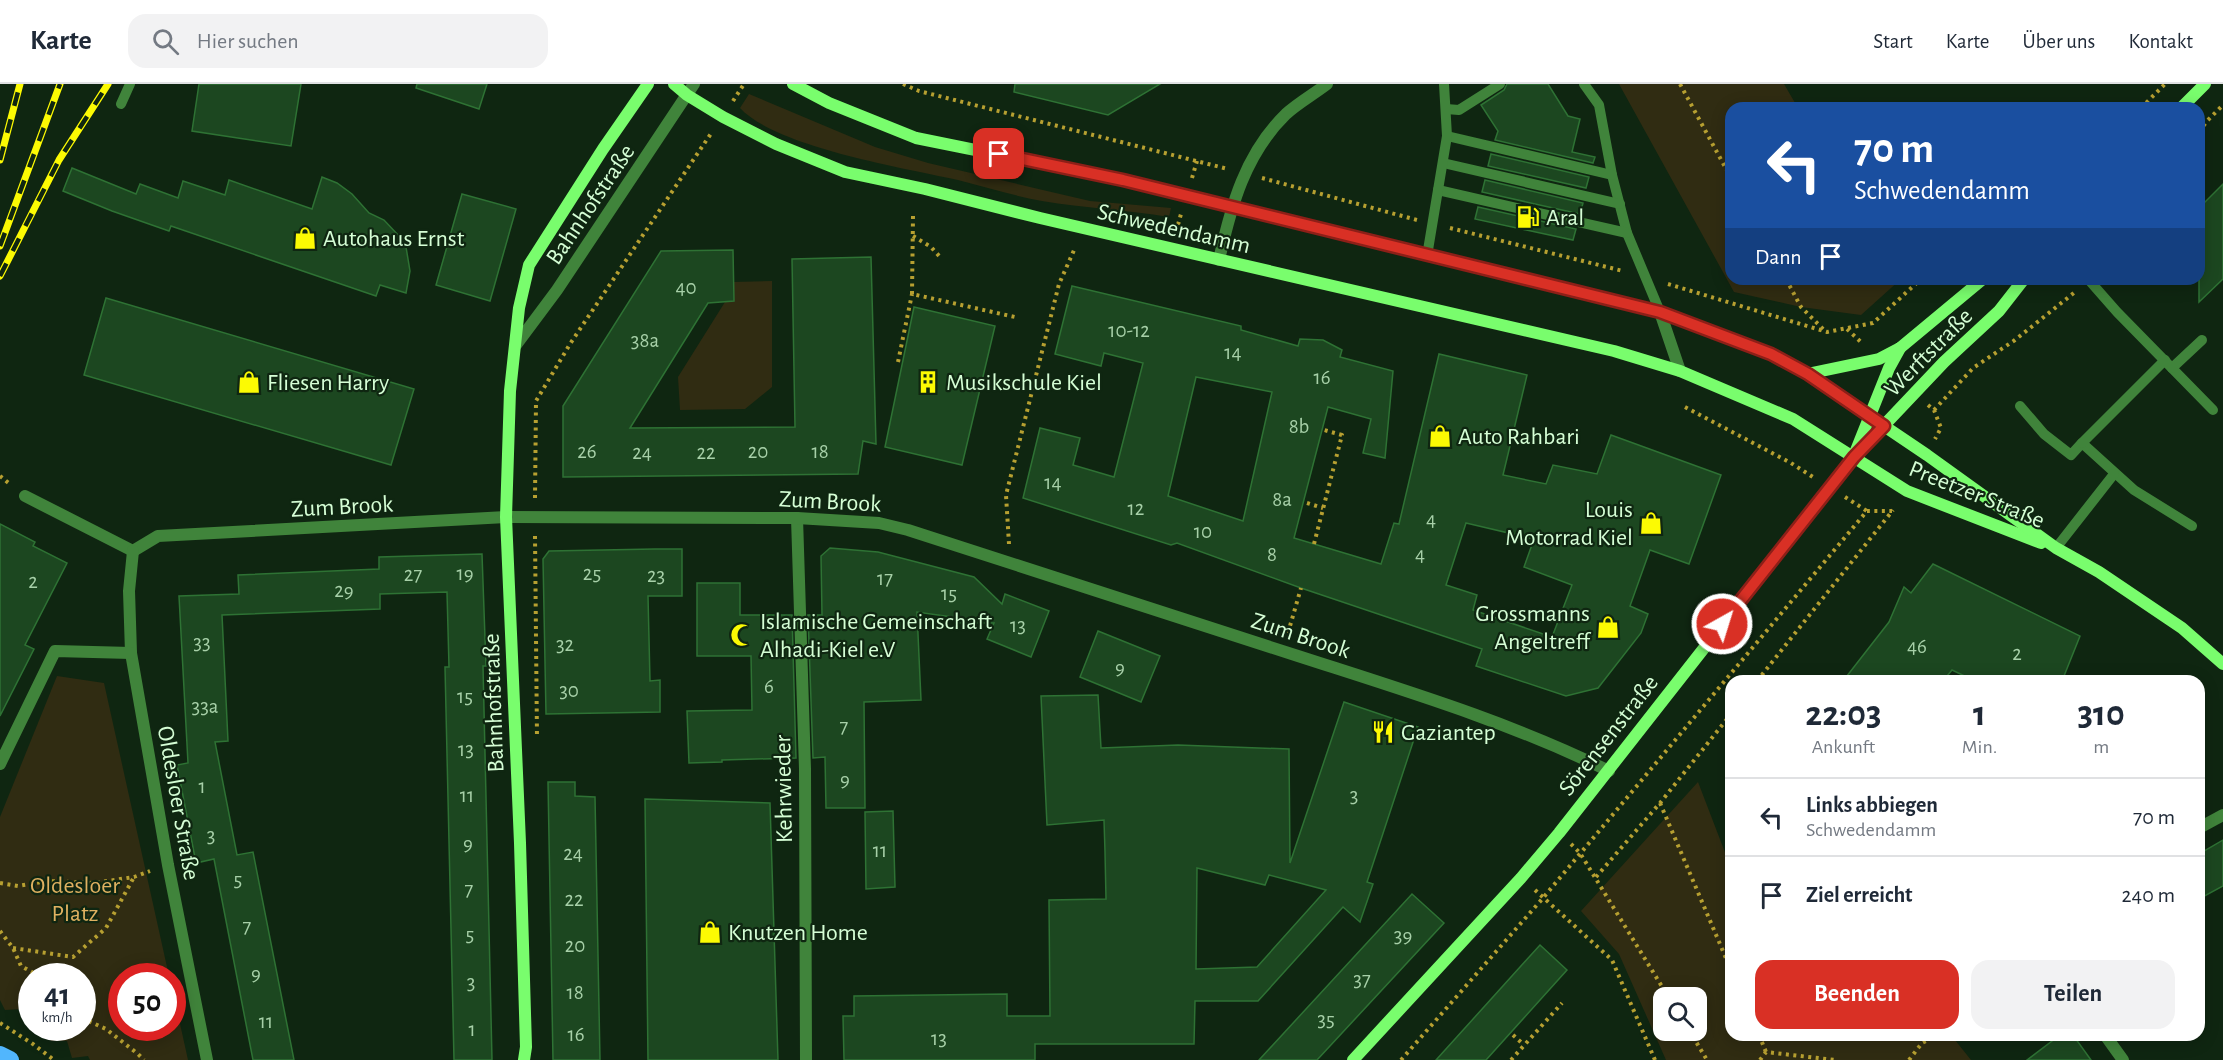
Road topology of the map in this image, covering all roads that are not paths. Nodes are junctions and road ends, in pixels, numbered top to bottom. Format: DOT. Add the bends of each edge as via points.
graph roads {
  1 [pos="130,84"];
  2 [pos="648,84"];
  3 [pos="674,84"];
  4 [pos="694,84"];
  5 [pos="793,84"];
  6 [pos="1328,84"];
  7 [pos="1444,84"];
  8 [pos="1500,84"];
  9 [pos="1584,84"];
  10 [pos="2205,84"];
  11 [pos="687,95"];
  12 [pos="2187,102"];
  13 [pos="121,104"];
  14 [pos="1446,109"];
  15 [pos="1447,136"];
  16 [pos="1443,163"];
  17 [pos="1612,175"];
  18 [pos="1438,190"];
  19 [pos="1620,204"];
  20 [pos="1231,207"];
  21 [pos="1627,233"];
  22 [pos="1427,256"];
  23 [pos="1219,260"];
  24 [pos="1976,285"];
  25 [pos="2019,285"];
  26 [pos="2094,285"];
  27 [pos="1660,312"];
  28 [pos="2202,340"];
  29 [pos="516,345"];
  30 [pos="1900,348"];
  31 [pos="2168,364"];
  32 [pos="1680,371"];
  33 [pos="1808,374"];
  34 [pos="2020,406"];
  35 [pos="2213,410"];
  36 [pos="1869,416"];
  37 [pos="1884,426"];
  38 [pos="2082,443"];
  39 [pos="1854,457"];
  40 [pos="2114,474"];
  41 [pos="25,496"];
  42 [pos="506,517"];
  43 [pos="797,518"];
  44 [pos="2192,526"];
  45 [pos="2056,549"];
  46 [pos="133,551"];
  47 [pos="131,653"];
  48 [pos="2223,664"];
  49 [pos="0,764"];
  50 [pos="1609,771"];
  51 [pos="2223,815"];
  52 [pos="2205,825"];
  53 [pos="2109,1041"];
  54 [pos="0,1055"];
  55 [pos="9,1060"];
  56 [pos="207,1060"];
  57 [pos="524,1060"];
  58 [pos="806,1060"];
  59 [pos="1353,1060"];
  60 [pos="2123,1060"];
  1 -- 13 [label="lane"];
  2 -- 29 [label="main road, Bahnhofstraße" via="529,265"];
  3 -- 11 [label="main road, Schwedendamm"];
  4 -- 11 [label="street, Bahnhofstraße"];
  5 -- 20 [label="main road, Schwedendamm" via="916,138 1123,180"];
  6 -- 20 [label="street" via="1287,113 1262,142"];
  7 -- 14 [label="lane"];
  8 -- 14 [label="lane" via="1459,110"];
  9 -- 17 [label="lane" via="1599,105"];
  10 -- 12 [label="main road"];
  11 -- 23 [label="main road, Schwedendamm" via="776,144 845,172"];
  11 -- 29 [label="street, Bahnhofstraße"];
  14 -- 15 [label="lane"];
  15 -- 16 [label="lane"];
  15 -- 17 [label="lane"];
  16 -- 18 [label="lane"];
  16 -- 19 [label="lane"];
  17 -- 19 [label="lane"];
  18 -- 21 [label="lane"];
  18 -- 22 [label="lane"];
  19 -- 21 [label="lane"];
  20 -- 22 [label="main road, Schwedendamm"];
  20 -- 23 [label="street"];
  21 -- 27 [label="lane"];
  22 -- 27 [label="main road, Schwedendamm"];
  23 -- 32 [label="main road, Schwedendamm" via="1614,351"];
  24 -- 30 [label="main road, Werftstraße"];
  25 -- 37 [label="main road, Werftstraße"];
  26 -- 31 [label="lane"];
  27 -- 32 [label="street"];
  27 -- 33 [label="main road, Schwedendamm" via="1771,354"];
  28 -- 31 [label="lane"];
  29 -- 42 [label="main road, Bahnhofstraße" via="510,391"];
  30 -- 33 [label="main road, Werftstraße" via="1879,359"];
  30 -- 36 [label="main road, Werftstraße"];
  31 -- 35 [label="lane"];
  31 -- 38 [label="lane"];
  32 -- 39 [label="main road, Schwedendamm" via="1793,419"];
  33 -- 36 [label="main road, Schwedendamm"];
  34 -- 38 [label="lane" via="2044,434 2071,455"];
  36 -- 37 [label="main road, Schwedendamm"];
  36 -- 39 [label="main road, Werftstraße"];
  37 -- 39 [label="main road, Sörensenstraße"];
  37 -- 45 [label="main road, Preetzer Straße"];
  38 -- 40 [label="lane"];
  39 -- 45 [label="main road, Preetzer Straße" via="1907,491"];
  39 -- 50 [label="main road, Sörensenstraße"];
  40 -- 44 [label="lane"];
  40 -- 45 [label="lane"];
  41 -- 46 [label="street"];
  42 -- 43 [label="street, Zum Brook"];
  42 -- 46 [label="street, Zum Brook" via="158,536"];
  42 -- 57 [label="main road, Bahnhofstraße" via="520,843"];
  43 -- 50 [label="street, Zum Brook" via="879,523 909,530 1502,724"];
  43 -- 58 [label="street, Kehrwieder" via="805,769"];
  45 -- 48 [label="main road, Preetzer Straße" via="2099,572 2182,628"];
  46 -- 47 [label="street, Oldesloer Straße" via="129,591"];
  47 -- 49 [label="street" via="55,651"];
  47 -- 56 [label="street, Oldesloer Straße"];
  50 -- 59 [label="main road, Sörensenstraße" via="1521,878"];
  51 -- 52 [label="street"];
  53 -- 60 [label="street"];
  54 -- 55 [label="highway"];
}
